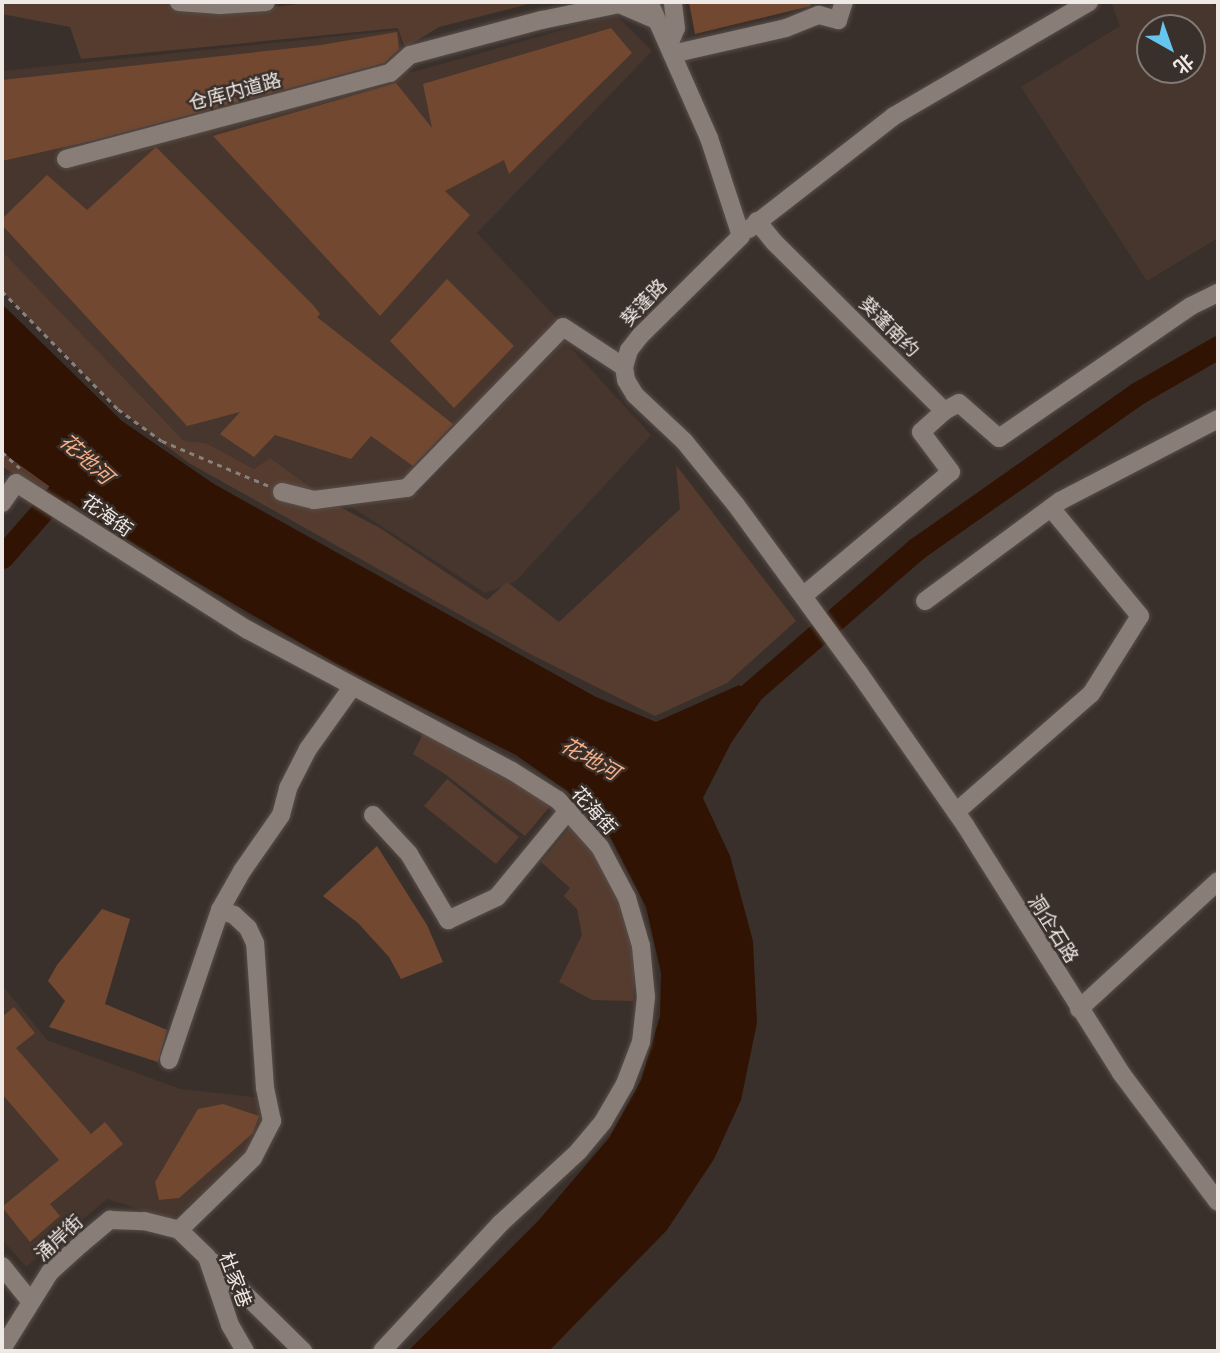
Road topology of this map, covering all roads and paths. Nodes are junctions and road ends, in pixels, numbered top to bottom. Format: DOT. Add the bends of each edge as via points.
graph roads {
  1 [pos="179,2"];
  2 [pos="265,2"];
  3 [pos="673,2"];
  4 [pos="844,2"];
  5 [pos="1088,2"];
  6 [pos="652,10"];
  7 [pos="671,49"];
  8 [pos="66,159"];
  9 [pos="757,221"];
  10 [pos="741,236"];
  11 [pos="2,291"];
  12 [pos="1218,293"];
  13 [pos="624,367"];
  14 [pos="944,411"];
  15 [pos="1218,419"];
  16 [pos="282,492"];
  17 [pos="2,503"];
  18 [pos="1051,508"];
  19 [pos="804,598"];
  20 [pos="925,601"];
  21 [pos="353,686"];
  22 [pos="568,811"];
  23 [pos="956,812"];
  24 [pos="373,815"];
  25 [pos="1218,881"];
  26 [pos="220,910"];
  27 [pos="1079,1009"];
  28 [pos="169,1060"];
  29 [pos="1218,1202"];
  30 [pos="179,1230"];
  31 [pos="207,1257"];
  32 [pos="2,1266"];
  33 [pos="31,1302"];
  34 [pos="2,1349"];
  35 [pos="245,1351"];
  36 [pos="303,1351"];
  37 [pos="382,1351"];
  1 -- 2 [label="street"];
  3 -- 7 [label="street" via="676,28"];
  4 -- 7 [label="street" via="838,20 819,15 786,28"];
  5 -- 9 [label="street, 葵蓬路" via="894,116"];
  6 -- 7 [label="street"];
  6 -- 8 [label="street, 仓库内道路" via="619,4 542,20 410,55 390,73"];
  7 -- 10 [label="street" via="709,138"];
  9 -- 10 [label="street, 葵蓬路"];
  9 -- 14 [label="street, 葵蓬南约"];
  10 -- 13 [label="street, 葵蓬路" via="640,335"];
  11 -- 16 [label="path" via="118,410 162,441"];
  12 -- 14 [label="street" via="1191,306 999,438 959,403"];
  13 -- 16 [label="street" via="563,327 407,488 314,500"];
  13 -- 19 [label="street" via="635,395 709,471"];
  14 -- 19 [label="street" via="921,432 951,472"];
  15 -- 18 [label="street"];
  17 -- 21 [label="street, 花海街" via="16,483 201,602"];
  18 -- 20 [label="street"];
  18 -- 23 [label="street" via="1140,616 1091,694"];
  19 -- 23 [label="street, 洞企石路"];
  21 -- 22 [label="street, 花海街" via="512,771"];
  21 -- 26 [label="street" via="307,749 281,815"];
  22 -- 24 [label="street" via="497,897 448,920 409,854"];
  22 -- 37 [label="street, 花海街" via="600,846 627,898 641,946 646,997 641,1042 625,1084 579,1151 500,1224"];
  23 -- 27 [label="street, 洞企石路"];
  25 -- 27 [label="street"];
  26 -- 28 [label="street"];
  26 -- 30 [label="street" via="248,928 255,943 265,1088 272,1121 253,1158"];
  27 -- 29 [label="street, 洞企石路"];
  30 -- 31 [label="street, 杜家巷"];
  30 -- 33 [label="street, 涌岸街" via="144,1221 110,1220 50,1272"];
  31 -- 35 [label="street, 杜家巷" via="230,1325"];
  31 -- 36 [label="street"];
  32 -- 33 [label="street"];
  33 -- 34 [label="street, 涌岸街"];
}
